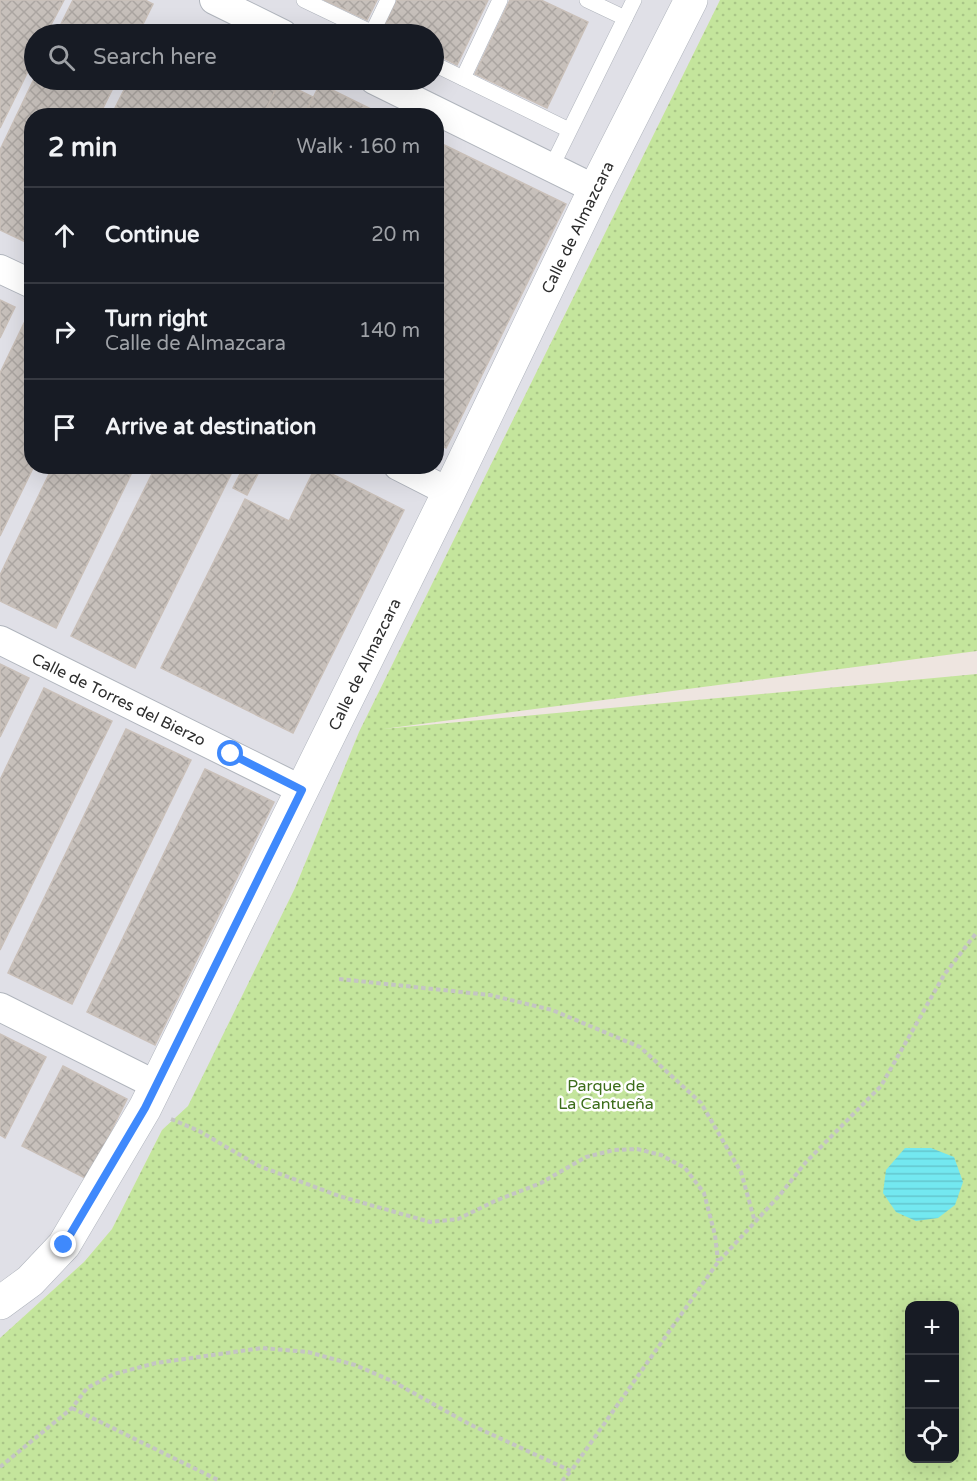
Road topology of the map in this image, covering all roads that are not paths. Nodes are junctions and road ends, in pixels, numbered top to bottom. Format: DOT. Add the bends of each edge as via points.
graph roads {
  1 [pos="214,0"];
  2 [pos="304,0"];
  3 [pos="388,0"];
  4 [pos="500,0"];
  5 [pos="587,0"];
  6 [pos="634,0"];
  7 [pos="691,0"];
  8 [pos="625,18"];
  9 [pos="263,24"];
  10 [pos="353,24"];
  11 [pos="377,24"];
  12 [pos="444,69"];
  13 [pos="463,78"];
  14 [pos="394,90"];
  15 [pos="430,108"];
  16 [pos="444,115"];
  17 [pos="569,130"];
  18 [pos="551,168"];
  19 [pos="595,189"];
  20 [pos="0,269"];
  21 [pos="24,280"];
  22 [pos="414,474"];
  23 [pos="449,492"];
  24 [pos="0,640"];
  25 [pos="302,790"];
  26 [pos="0,1007"];
  27 [pos="151,1096"];
  28 [pos="0,1303"];
  1 -- 9 [label="street"];
  2 -- 10 [label="lane"];
  3 -- 11 [label="lane"];
  4 -- 13 [label="lane"];
  5 -- 8 [label="lane"];
  6 -- 8 [label="lane"];
  7 -- 19 [label="street, Calle de Almazcara"];
  8 -- 17 [label="lane"];
  12 -- 13 [label="lane"];
  13 -- 17 [label="lane"];
  14 -- 15 [label="street"];
  16 -- 18 [label="street"];
  17 -- 18 [label="lane"];
  18 -- 19 [label="street"];
  19 -- 23 [label="street, Calle de Almazcara"];
  20 -- 21 [label="street"];
  22 -- 23 [label="street"];
  23 -- 25 [label="street, Calle de Almazcara"];
  24 -- 25 [label="street, Calle de Torres del Bierzo"];
  25 -- 27 [label="street, Calle de Almazcara"];
  26 -- 27 [label="street"];
  27 -- 28 [label="street, Calle de Almazcara" via="64,1245 30,1281"];
}
